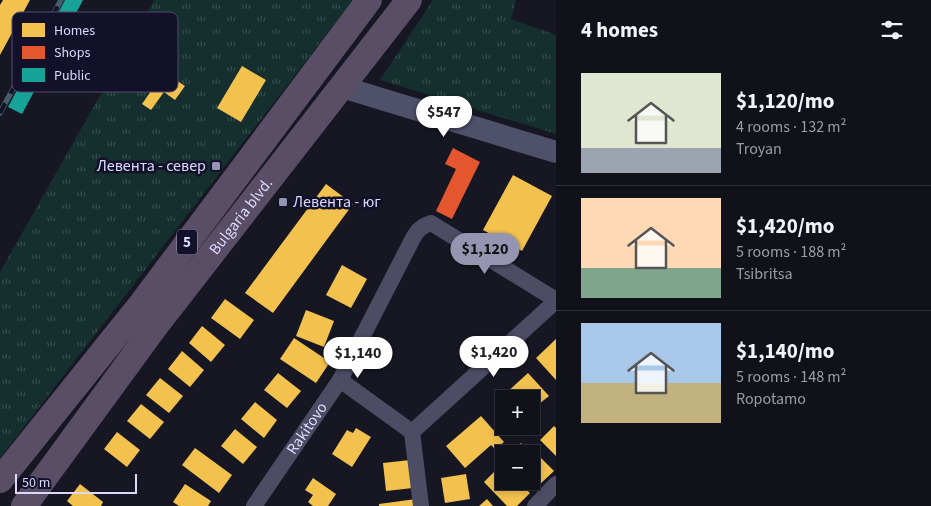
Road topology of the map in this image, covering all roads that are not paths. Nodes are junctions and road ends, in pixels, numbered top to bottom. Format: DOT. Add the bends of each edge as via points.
graph roads {
  1 [pos="369,0"];
  2 [pos="409,0"];
  3 [pos="342,87"];
  4 [pos="556,152"];
  5 [pos="556,301"];
  6 [pos="340,380"];
  7 [pos="412,432"];
  8 [pos="0,480"];
  9 [pos="556,484"];
  10 [pos="24,506"];
  11 [pos="254,506"];
  12 [pos="421,506"];
  13 [pos="534,506"];
  1 -- 8 [label="highway, Bulgaria blvd. / 5" via="139,307"];
  2 -- 3 [label="highway, Bulgaria blvd. / 5"];
  3 -- 4 [label="main road"];
  3 -- 10 [label="highway, Bulgaria blvd. / 5" via="154,328"];
  5 -- 6 [label="street, Rakitovo" via="431,223 417,231"];
  5 -- 7 [label="street"];
  6 -- 7 [label="street"];
  6 -- 11 [label="street, Rakitovo"];
  7 -- 12 [label="street"];
  9 -- 13 [label="street"];
}
